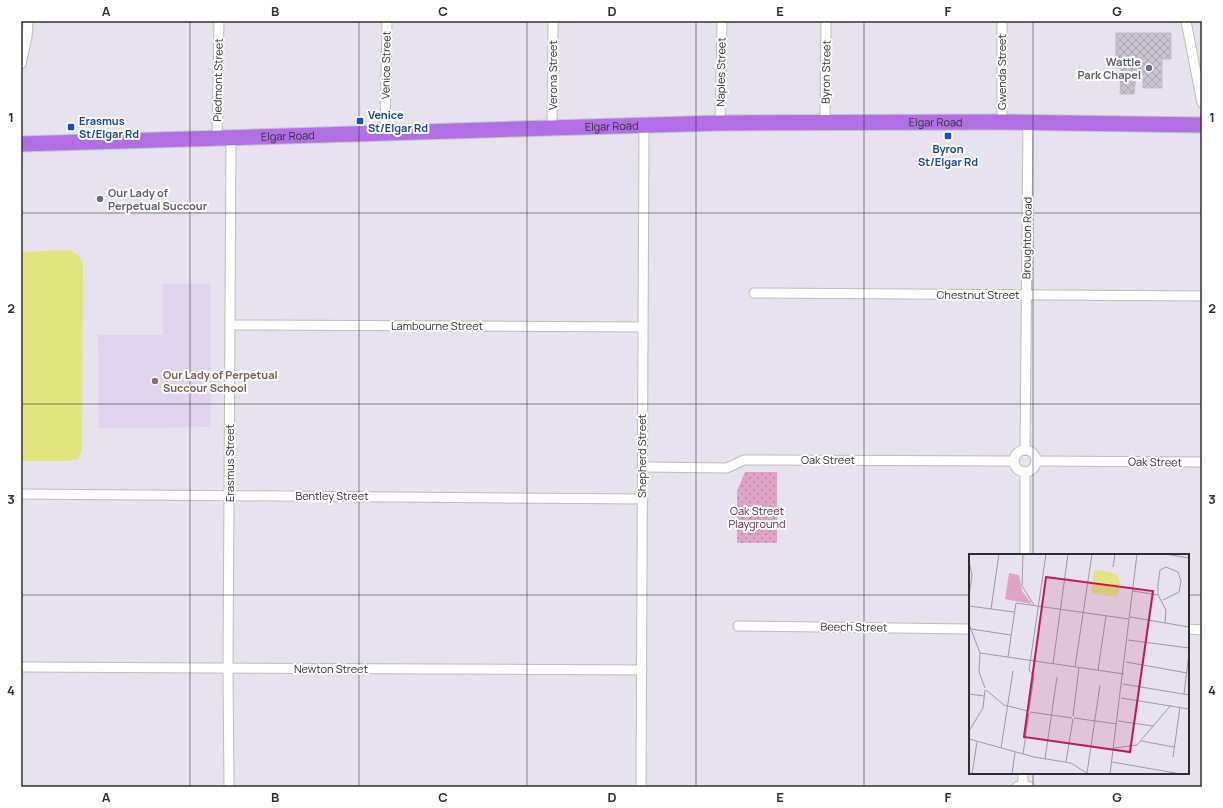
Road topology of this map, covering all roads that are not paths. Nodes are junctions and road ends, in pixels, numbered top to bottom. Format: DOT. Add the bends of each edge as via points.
graph roads {
  1 [pos="28,21"];
  2 [pos="220,21"];
  3 [pos="387,21"];
  4 [pos="553,21"];
  5 [pos="722,21"];
  6 [pos="826,21"];
  7 [pos="1002,21"];
  8 [pos="1186,21"];
  9 [pos="21,64"];
  10 [pos="1202,103"];
  11 [pos="825,122"];
  12 [pos="1002,122"];
  13 [pos="1028,122"];
  14 [pos="720,123"];
  15 [pos="644,125"];
  16 [pos="1202,125"];
  17 [pos="552,128"];
  18 [pos="385,134"];
  19 [pos="224,139"];
  20 [pos="21,144"];
  21 [pos="754,294"];
  22 [pos="1026,296"];
  23 [pos="1202,296"];
  24 [pos="231,325"];
  25 [pos="642,327"];
  26 [pos="1025,450"];
  27 [pos="1036,460"];
  28 [pos="1014,461"];
  29 [pos="1202,462"];
  30 [pos="642,467"];
  31 [pos="1025,472"];
  32 [pos="21,494"];
  33 [pos="230,496"];
  34 [pos="642,499"];
  35 [pos="1025,554"];
  36 [pos="738,626"];
  37 [pos="969,628"];
  38 [pos="1189,630"];
  39 [pos="1202,630"];
  40 [pos="21,667"];
  41 [pos="228,668"];
  42 [pos="642,670"];
  43 [pos="1023,774"];
  44 [pos="1023,786"];
  45 [pos="229,787"];
  46 [pos="641,787"];
  1 -- 9 [label="street"];
  2 -- 19 [label="street, Piedmont Street"];
  3 -- 18 [label="street, Venice Street"];
  4 -- 17 [label="street, Verona Street"];
  5 -- 14 [label="street, Naples Street"];
  6 -- 11 [label="street, Byron Street"];
  7 -- 12 [label="street, Gwenda Street"];
  8 -- 10 [label="street"];
  11 -- 12 [label="main road, Elgar Road"];
  11 -- 14 [label="main road, Elgar Road"];
  12 -- 13 [label="main road, Elgar Road"];
  13 -- 16 [label="main road, Elgar Road"];
  13 -- 22 [label="street, Broughton Road"];
  14 -- 15 [label="main road, Elgar Road"];
  15 -- 17 [label="main road, Elgar Road"];
  15 -- 25 [label="street, Shepherd Street"];
  17 -- 18 [label="main road, Elgar Road"];
  18 -- 19 [label="main road, Elgar Road"];
  19 -- 20 [label="main road, Elgar Road"];
  19 -- 24 [label="street, Erasmus Street"];
  21 -- 22 [label="street, Chestnut Street"];
  22 -- 23 [label="street, Chestnut Street"];
  22 -- 26 [label="street, Broughton Road"];
  24 -- 25 [label="street, Lambourne Street"];
  24 -- 33 [label="street, Erasmus Street"];
  25 -- 30 [label="street, Shepherd Street"];
  26 -- 27 [label="street" via="1034,454"];
  26 -- 28 [label="street" via="1019,452"];
  27 -- 29 [label="street, Oak Street"];
  27 -- 31 [label="street" via="1034,467"];
  28 -- 30 [label="street, Oak Street" via="744,460 727,468"];
  28 -- 31 [label="street" via="1019,469"];
  30 -- 34 [label="street, Shepherd Street"];
  31 -- 35 [label="street"];
  32 -- 33 [label="street, Bentley Street"];
  33 -- 34 [label="street, Bentley Street"];
  33 -- 41 [label="street, Erasmus Street"];
  34 -- 42 [label="street, Shepherd Street"];
  36 -- 37 [label="street, Beech Street"];
  38 -- 39 [label="street"];
  40 -- 41 [label="street, Newton Street"];
  41 -- 42 [label="street, Newton Street"];
  41 -- 45 [label="street, Erasmus Street"];
  42 -- 46 [label="street, Shepherd Street"];
  43 -- 44 [label="street"];
}
